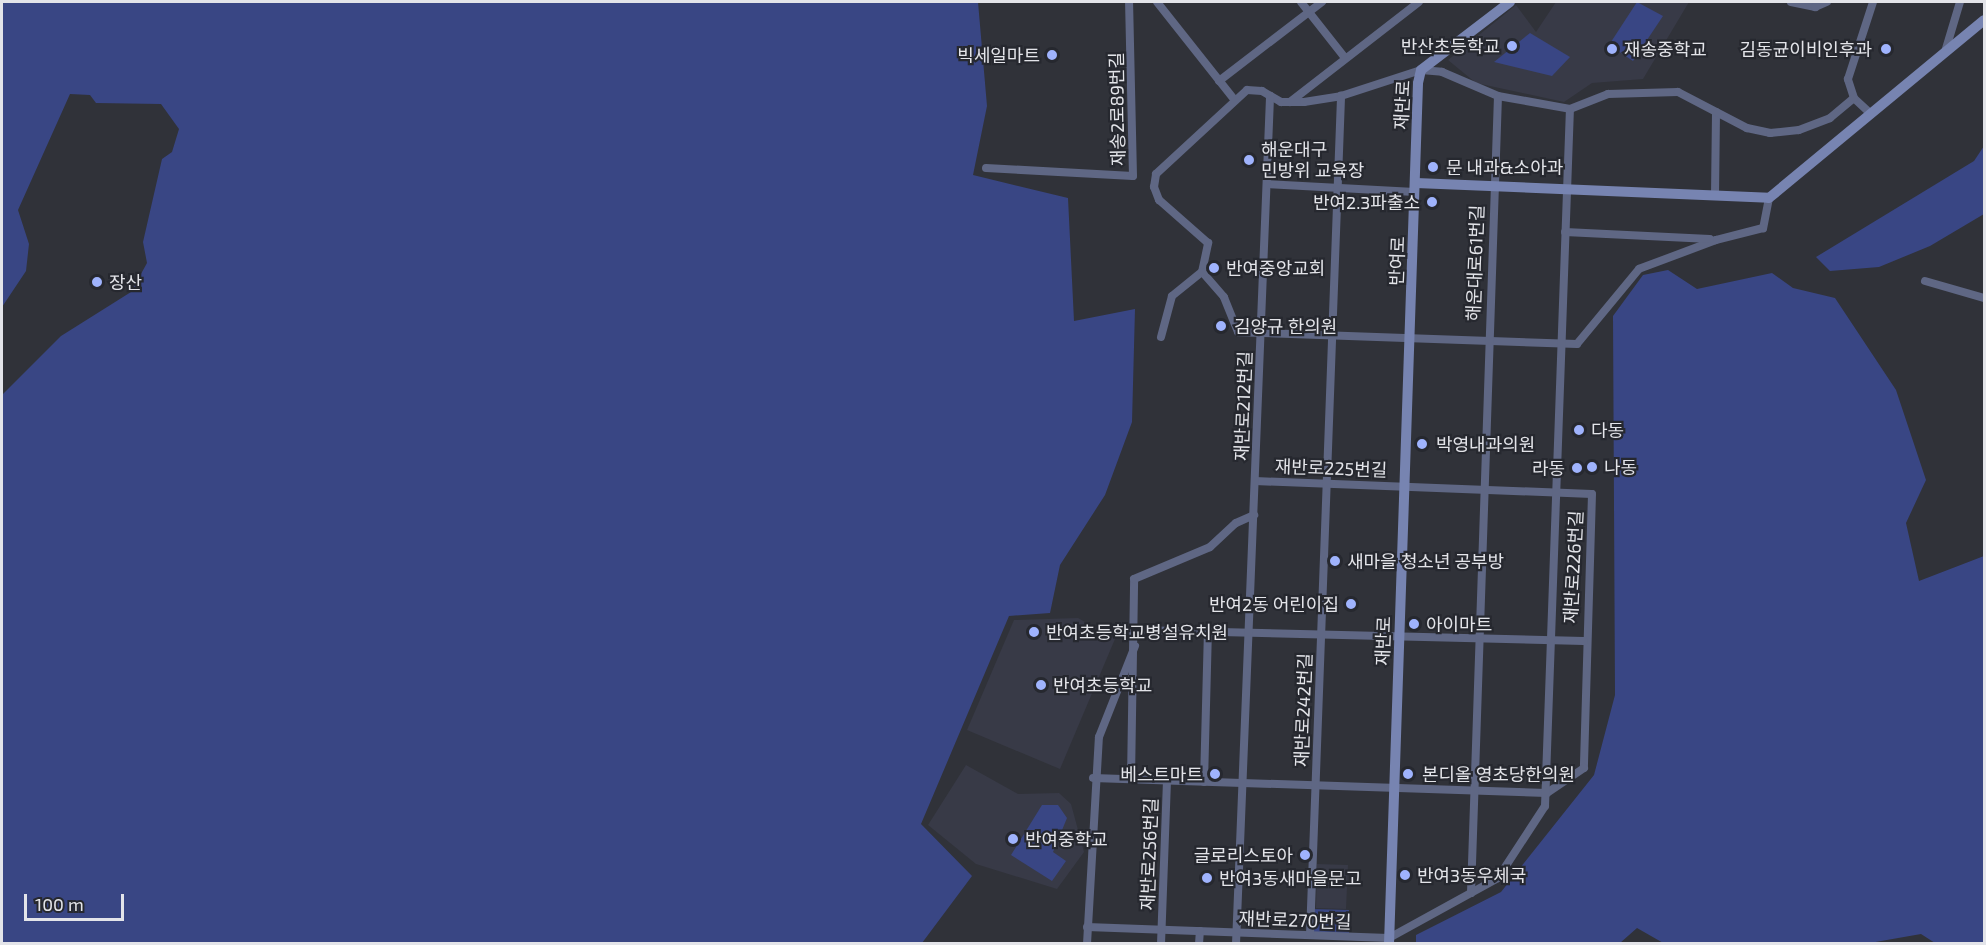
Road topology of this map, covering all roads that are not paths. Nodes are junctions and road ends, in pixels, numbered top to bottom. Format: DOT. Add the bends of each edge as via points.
graph roads {
  1 [pos="1129,2"];
  2 [pos="1157,2"];
  3 [pos="1300,2"];
  4 [pos="1322,2"];
  5 [pos="1419,2"];
  6 [pos="1510,2"];
  7 [pos="1791,2"];
  8 [pos="1827,2"];
  9 [pos="1873,2"];
  10 [pos="1960,2"];
  11 [pos="1309,12"];
  12 [pos="1984,20"];
  13 [pos="1944,54"];
  14 [pos="1345,58"];
  15 [pos="1421,70"];
  16 [pos="1220,81"];
  17 [pos="1270,96"];
  18 [pos="1341,96"];
  19 [pos="1498,96"];
  20 [pos="1854,98"];
  21 [pos="1234,99"];
  22 [pos="1289,102"];
  23 [pos="1570,109"];
  24 [pos="1716,112"];
  25 [pos="1871,114"];
  26 [pos="986,168"];
  27 [pos="1267,184"];
  28 [pos="1495,186"];
  29 [pos="1416,187"];
  30 [pos="1338,188"];
  31 [pos="1567,189"];
  32 [pos="1714,195"];
  33 [pos="1769,198"];
  34 [pos="1565,232"];
  35 [pos="1716,240"];
  36 [pos="1202,272"];
  37 [pos="1925,281"];
  38 [pos="1984,298"];
  39 [pos="1261,333"];
  40 [pos="1334,336"];
  41 [pos="1161,338"];
  42 [pos="1411,339"];
  43 [pos="1489,342"];
  44 [pos="1561,344"];
  45 [pos="1255,481"];
  46 [pos="1329,483"];
  47 [pos="1406,486"];
  48 [pos="1484,489"];
  49 [pos="1556,493"];
  50 [pos="1254,515"];
  51 [pos="1136,630"];
  52 [pos="1208,632"];
  53 [pos="1247,633"];
  54 [pos="1321,635"];
  55 [pos="1399,636"];
  56 [pos="1479,639"];
  57 [pos="1550,640"];
  58 [pos="1584,641"];
  59 [pos="1135,646"];
  60 [pos="1093,778"];
  61 [pos="1131,779"];
  62 [pos="1167,780"];
  63 [pos="1204,782"];
  64 [pos="1241,783"];
  65 [pos="1315,786"];
  66 [pos="1395,789"];
  67 [pos="1473,791"];
  68 [pos="1547,793"];
  69 [pos="1471,893"];
  70 [pos="1087,927"];
  71 [pos="1161,930"];
  72 [pos="1200,931"];
  73 [pos="1236,932"];
  74 [pos="1310,935"];
  75 [pos="1389,941"];
  76 [pos="1087,944"];
  77 [pos="1161,944"];
  78 [pos="1199,944"];
  79 [pos="1236,944"];
  1 -- 26 [label="street, 재송2로89번길" via="1133,176"];
  2 -- 16 [label="street"];
  3 -- 11 [label="street"];
  4 -- 11 [label="street"];
  5 -- 14 [label="street"];
  6 -- 15 [label="main road, 재반로"];
  7 -- 8 [label="street" via="1815,7"];
  9 -- 20 [label="street" via="1848,79"];
  10 -- 13 [label="street"];
  11 -- 14 [label="street"];
  11 -- 16 [label="street"];
  12 -- 13 [label="main road"];
  13 -- 25 [label="main road"];
  14 -- 22 [label="street"];
  15 -- 18 [label="street"];
  15 -- 19 [label="street" via="1442,72"];
  15 -- 29 [label="main road, 재반로"];
  16 -- 21 [label="street"];
  17 -- 21 [label="street" via="1247,90"];
  17 -- 22 [label="street"];
  17 -- 27 [label="street"];
  18 -- 22 [label="street"];
  18 -- 30 [label="street"];
  19 -- 23 [label="street"];
  19 -- 28 [label="street, 해운대로61번길"];
  20 -- 24 [label="street" via="1830,118 1788,132 1754,131"];
  20 -- 25 [label="street"];
  21 -- 36 [label="street" via="1156,174 1154,187 1159,200 1208,243"];
  23 -- 24 [label="street" via="1608,94 1642,90 1677,92"];
  23 -- 31 [label="street"];
  24 -- 32 [label="street"];
  25 -- 33 [label="main road"];
  27 -- 30 [label="street"];
  27 -- 39 [label="street"];
  28 -- 29 [label="main road, 해운대로61번길"];
  28 -- 31 [label="main road, 해운대로61번길"];
  28 -- 43 [label="street, 해운대로61번길"];
  29 -- 30 [label="street"];
  29 -- 42 [label="main road, 반여로"];
  30 -- 40 [label="street"];
  31 -- 32 [label="main road, 해운대로61번길"];
  31 -- 34 [label="street"];
  32 -- 33 [label="main road, 해운대로61번길"];
  33 -- 35 [label="street" via="1763,228"];
  34 -- 35 [label="street"];
  34 -- 44 [label="street"];
  35 -- 44 [label="street" via="1639,269 1577,344"];
  36 -- 39 [label="street, 재반로212번길" via="1224,297 1238,332"];
  36 -- 41 [label="street" via="1172,296"];
  37 -- 38 [label="street"];
  39 -- 40 [label="street, 재반로212번길"];
  39 -- 45 [label="street, 재반로212번길"];
  40 -- 42 [label="street, 재반로212번길"];
  40 -- 46 [label="street"];
  42 -- 43 [label="street, 재반로212번길"];
  42 -- 47 [label="main road, 재반로"];
  43 -- 44 [label="street, 재반로212번길"];
  43 -- 48 [label="street, 해운대로61번길"];
  44 -- 49 [label="street"];
  45 -- 46 [label="street, 재반로225번길"];
  45 -- 50 [label="street"];
  46 -- 47 [label="street, 재반로225번길"];
  46 -- 54 [label="street"];
  47 -- 48 [label="street, 재반로226번길"];
  47 -- 55 [label="main road, 재반로"];
  48 -- 49 [label="street, 재반로226번길"];
  48 -- 56 [label="street"];
  49 -- 57 [label="street, 재반로226번길"];
  49 -- 58 [label="street, 재반로226번길" via="1592,494"];
  50 -- 51 [label="street" via="1236,523 1210,547 1134,579"];
  50 -- 53 [label="street"];
  51 -- 52 [label="street, 재반로242번길"];
  51 -- 59 [label="street"];
  52 -- 53 [label="street, 재반로242번길"];
  52 -- 63 [label="street"];
  53 -- 54 [label="street, 재반로242번길"];
  53 -- 64 [label="street"];
  54 -- 55 [label="street, 재반로242번길"];
  54 -- 65 [label="street, 재반로242번길"];
  55 -- 56 [label="street, 재반로242번길"];
  55 -- 66 [label="main road, 재반로"];
  56 -- 57 [label="street, 재반로242번길"];
  56 -- 67 [label="street"];
  57 -- 58 [label="street, 재반로242번길"];
  57 -- 68 [label="street, 재반로226번길"];
  58 -- 68 [label="street" via="1589,700 1584,768"];
  59 -- 60 [label="street" via="1099,737"];
  59 -- 61 [label="street"];
  60 -- 61 [label="street, 재반로256번길"];
  60 -- 70 [label="street"];
  61 -- 62 [label="street, 재반로256번길"];
  62 -- 63 [label="street, 재반로256번길"];
  62 -- 71 [label="street, 재반로256번길"];
  63 -- 64 [label="street, 재반로256번길"];
  64 -- 65 [label="street, 재반로256번길"];
  64 -- 73 [label="street"];
  65 -- 66 [label="street, 재반로256번길"];
  65 -- 74 [label="street"];
  66 -- 67 [label="street, 재반로256번길"];
  66 -- 75 [label="main road, 재반로"];
  67 -- 68 [label="street, 재반로256번길"];
  67 -- 69 [label="street"];
  68 -- 69 [label="street" via="1545,806 1498,878"];
  69 -- 75 [label="street"];
  70 -- 71 [label="street, 재반로270번길"];
  70 -- 76 [label="street"];
  71 -- 72 [label="street, 재반로270번길"];
  71 -- 77 [label="street"];
  72 -- 73 [label="street, 재반로270번길"];
  72 -- 78 [label="street"];
  73 -- 74 [label="street, 재반로270번길"];
  73 -- 79 [label="street"];
  74 -- 75 [label="street, 재반로270번길"];
}
